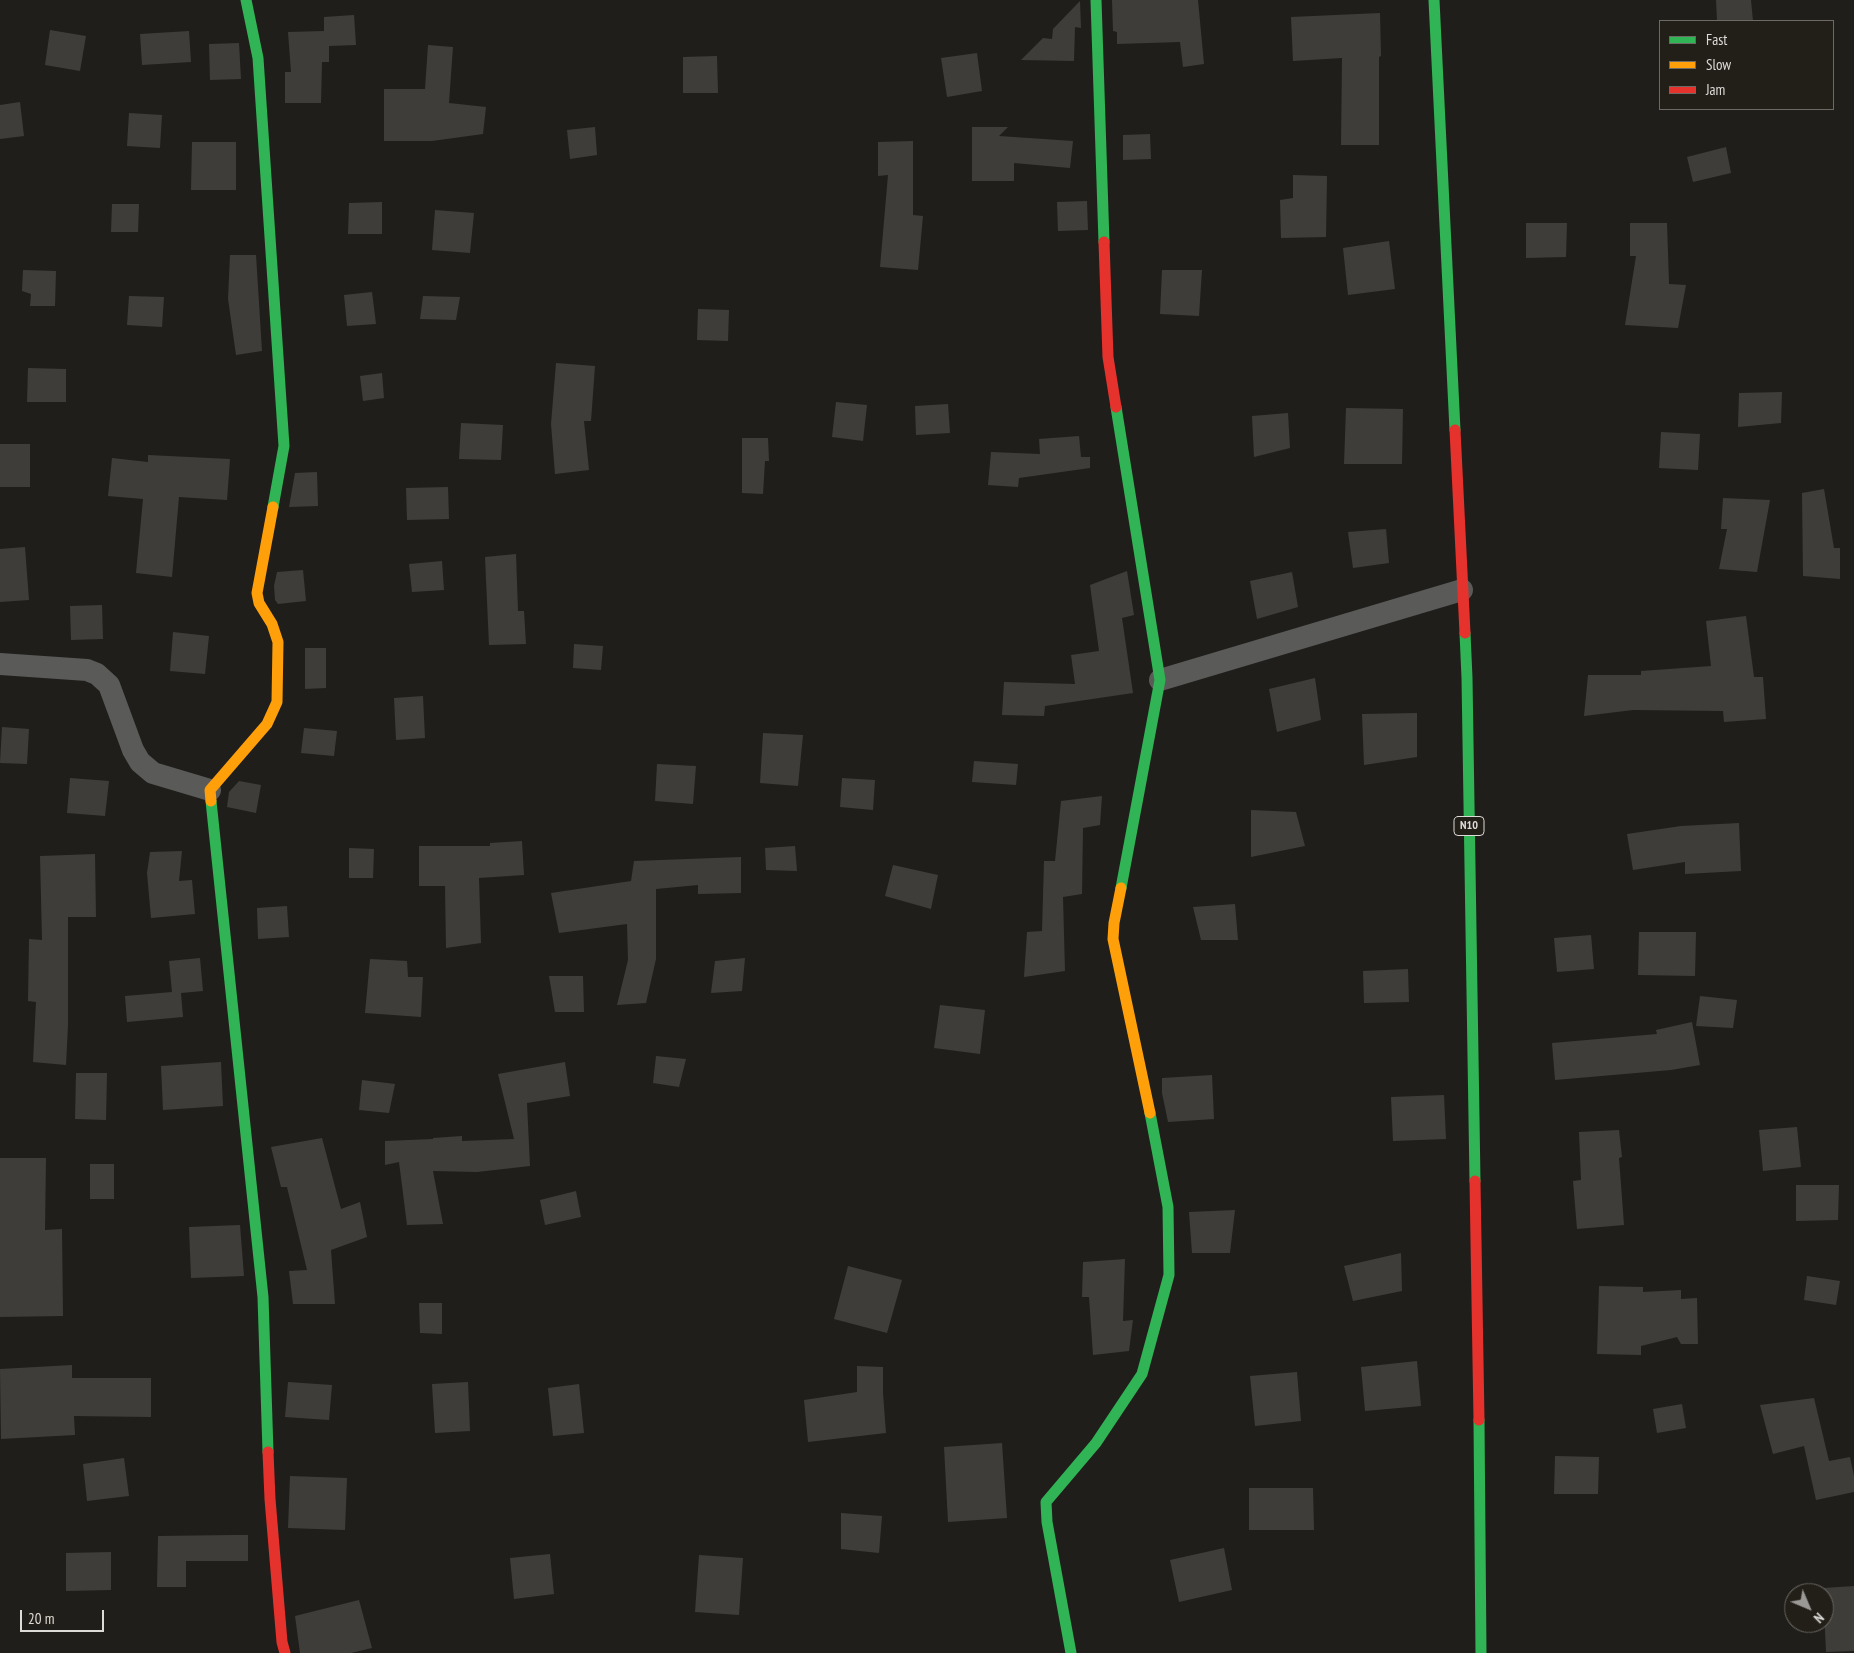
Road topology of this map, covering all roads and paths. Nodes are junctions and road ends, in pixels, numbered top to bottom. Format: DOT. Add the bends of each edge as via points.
graph roads {
  1 [pos="246,0"];
  2 [pos="1096,0"];
  3 [pos="1434,0"];
  4 [pos="1462,590"];
  5 [pos="0,664"];
  6 [pos="1160,680"];
  7 [pos="210,790"];
  8 [pos="285,1653"];
  9 [pos="1071,1653"];
  10 [pos="1481,1653"];
  1 -- 7 [label="street" via="258,58 284,446 257,593 278,642 277,702 267,724"];
  2 -- 6 [label="street" via="1108,357"];
  3 -- 4 [label="street, N10"];
  4 -- 6 [label="street"];
  4 -- 10 [label="street, N10" via="1467,678"];
  5 -- 7 [label="street" via="87,670 97,674 109,685 140,762 153,773"];
  6 -- 9 [label="street" via="1112,940 1145,1085 1168,1207 1169,1274 1142,1374 1096,1443 1046,1502"];
  7 -- 8 [label="street" via="263,1297 271,1508"];
}
